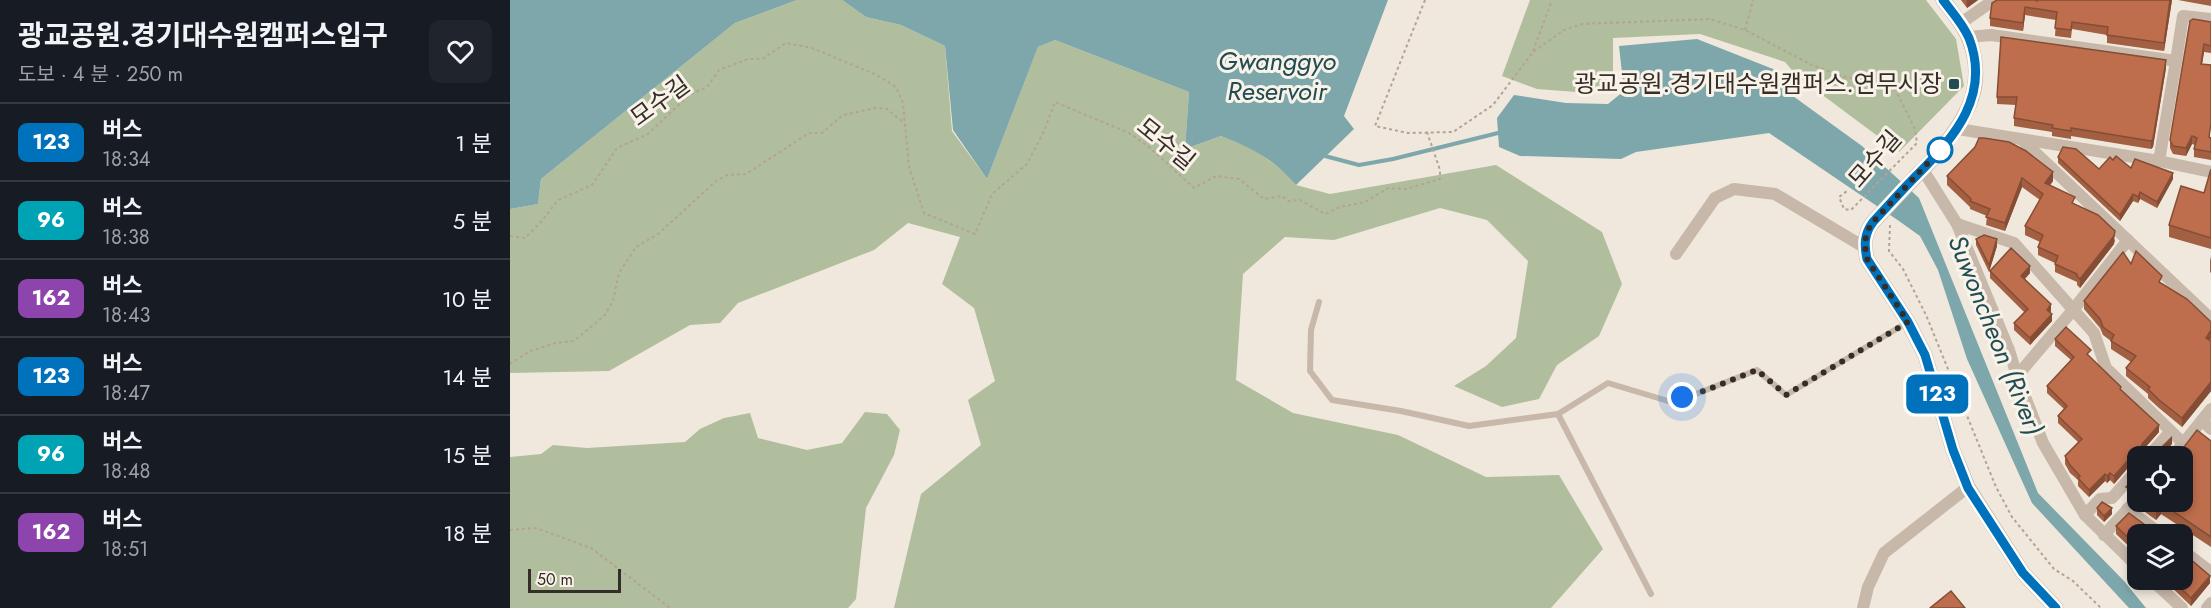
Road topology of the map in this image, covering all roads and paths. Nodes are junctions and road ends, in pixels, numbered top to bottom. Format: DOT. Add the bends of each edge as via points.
graph roads {
  1 [pos="1425,0"];
  2 [pos="1552,0"];
  3 [pos="1753,0"];
  4 [pos="1943,0"];
  5 [pos="1994,0"];
  6 [pos="2211,19"];
  7 [pos="1744,30"];
  8 [pos="1964,30"];
  9 [pos="1533,52"];
  10 [pos="2176,61"];
  11 [pos="903,122"];
  12 [pos="1958,129"];
  13 [pos="1427,132"];
  14 [pos="2021,139"];
  15 [pos="2159,161"];
  16 [pos="1921,172"];
  17 [pos="2211,172"];
  18 [pos="1846,191"];
  19 [pos="1957,224"];
  20 [pos="1890,225"];
  21 [pos="510,236"];
  22 [pos="2128,240"];
  23 [pos="1864,247"];
  24 [pos="1676,254"];
  25 [pos="1319,302"];
  26 [pos="2073,310"];
  27 [pos="2211,319"];
  28 [pos="1908,322"];
  29 [pos="510,364"];
  30 [pos="2017,376"];
  31 [pos="2211,409"];
  32 [pos="1558,414"];
  33 [pos="2202,420"];
  34 [pos="2211,429"];
  35 [pos="2170,432"];
  36 [pos="2183,443"];
  37 [pos="2158,446"];
  38 [pos="2181,446"];
  39 [pos="2127,481"];
  40 [pos="1968,488"];
  41 [pos="2127,509"];
  42 [pos="2131,512"];
  43 [pos="2085,515"];
  44 [pos="2147,524"];
  45 [pos="510,530"];
  46 [pos="2104,535"];
  47 [pos="2127,557"];
  48 [pos="2193,558"];
  49 [pos="2211,572"];
  50 [pos="2163,590"];
  51 [pos="1651,594"];
  52 [pos="2211,603"];
  53 [pos="670,608"];
  54 [pos="1863,608"];
  55 [pos="2056,608"];
  56 [pos="2101,608"];
  57 [pos="2182,608"];
  58 [pos="2207,608"];
  1 -- 13 [label="path" via="1374,126 1408,133"];
  2 -- 9 [label="path"];
  3 -- 7 [label="path"];
  4 -- 8 [label="street"];
  5 -- 8 [label="street"];
  6 -- 10 [label="street" via="2183,16"];
  7 -- 9 [label="path, 모수길" via="1710,19 1582,24 1564,30"];
  7 -- 18 [label="path, 모수길" via="1812,65 1845,77 1893,85 1915,129 1917,143 1851,210 1844,209 1839,197"];
  8 -- 10 [label="street"];
  8 -- 12 [label="street" via="1975,57 1977,75 1973,96"];
  9 -- 13 [label="path, 모수길" via="1494,105 1453,132"];
  10 -- 15 [label="street"];
  11 -- 13 [label="path, 모수길" via="909,167 924,213 975,234 992,195 1027,164 1055,102 1129,133 1194,188 1216,176 1239,179 1264,199 1282,196 1288,201 1300,200 1325,214 1365,202 1388,188 1406,189 1440,179"];
  11 -- 21 [label="path, 모수길" via="903,103 896,87 878,75 812,48 786,43 762,59 748,59 719,69 708,87 689,95 648,134 617,148 592,185 558,200 525,238"];
  11 -- 29 [label="path" via="887,109 843,115 822,133 809,133 746,174 727,175 716,181 658,234 636,247 619,273 613,301 605,315 574,341 530,351"];
  12 -- 14 [label="street"];
  12 -- 16 [label="street"];
  14 -- 15 [label="street"];
  14 -- 22 [label="street"];
  15 -- 17 [label="street"];
  16 -- 19 [label="street"];
  16 -- 23 [label="street, bridge" via="1873,222"];
  19 -- 26 [label="street" via="2014,243"];
  19 -- 30 [label="street"];
  20 -- 56 [label="path" via="1889,251 1926,315 2012,517 2054,569"];
  22 -- 26 [label="street"];
  22 -- 27 [label="street"];
  23 -- 24 [label="street" via="1775,194 1734,189 1715,198"];
  23 -- 28 [label="street" via="1867,259"];
  25 -- 32 [label="lane" via="1311,330 1310,371 1332,400 1469,426"];
  26 -- 30 [label="street"];
  26 -- 35 [label="street" via="2094,333 2106,368"];
  28 -- 32 [label="lane" via="1786,395 1757,370 1668,401 1608,383"];
  28 -- 40 [label="street" via="1925,355"];
  30 -- 43 [label="street" via="2043,443"];
  31 -- 33 [label="street"];
  32 -- 51 [label="lane"];
  33 -- 34 [label="street"];
  33 -- 36 [label="street"];
  35 -- 36 [label="street"];
  35 -- 37 [label="street"];
  36 -- 38 [label="street"];
  39 -- 43 [label="street" via="2112,498 2100,499"];
  40 -- 54 [label="street" via="1884,553"];
  40 -- 55 [label="street" via="2023,573"];
  41 -- 46 [label="street"];
  42 -- 44 [label="street"];
  43 -- 46 [label="street"];
  45 -- 53 [label="path" via="536,528 591,548"];
  46 -- 47 [label="street"];
  48 -- 49 [label="street"];
  50 -- 57 [label="street"];
  52 -- 58 [label="street"];
}
